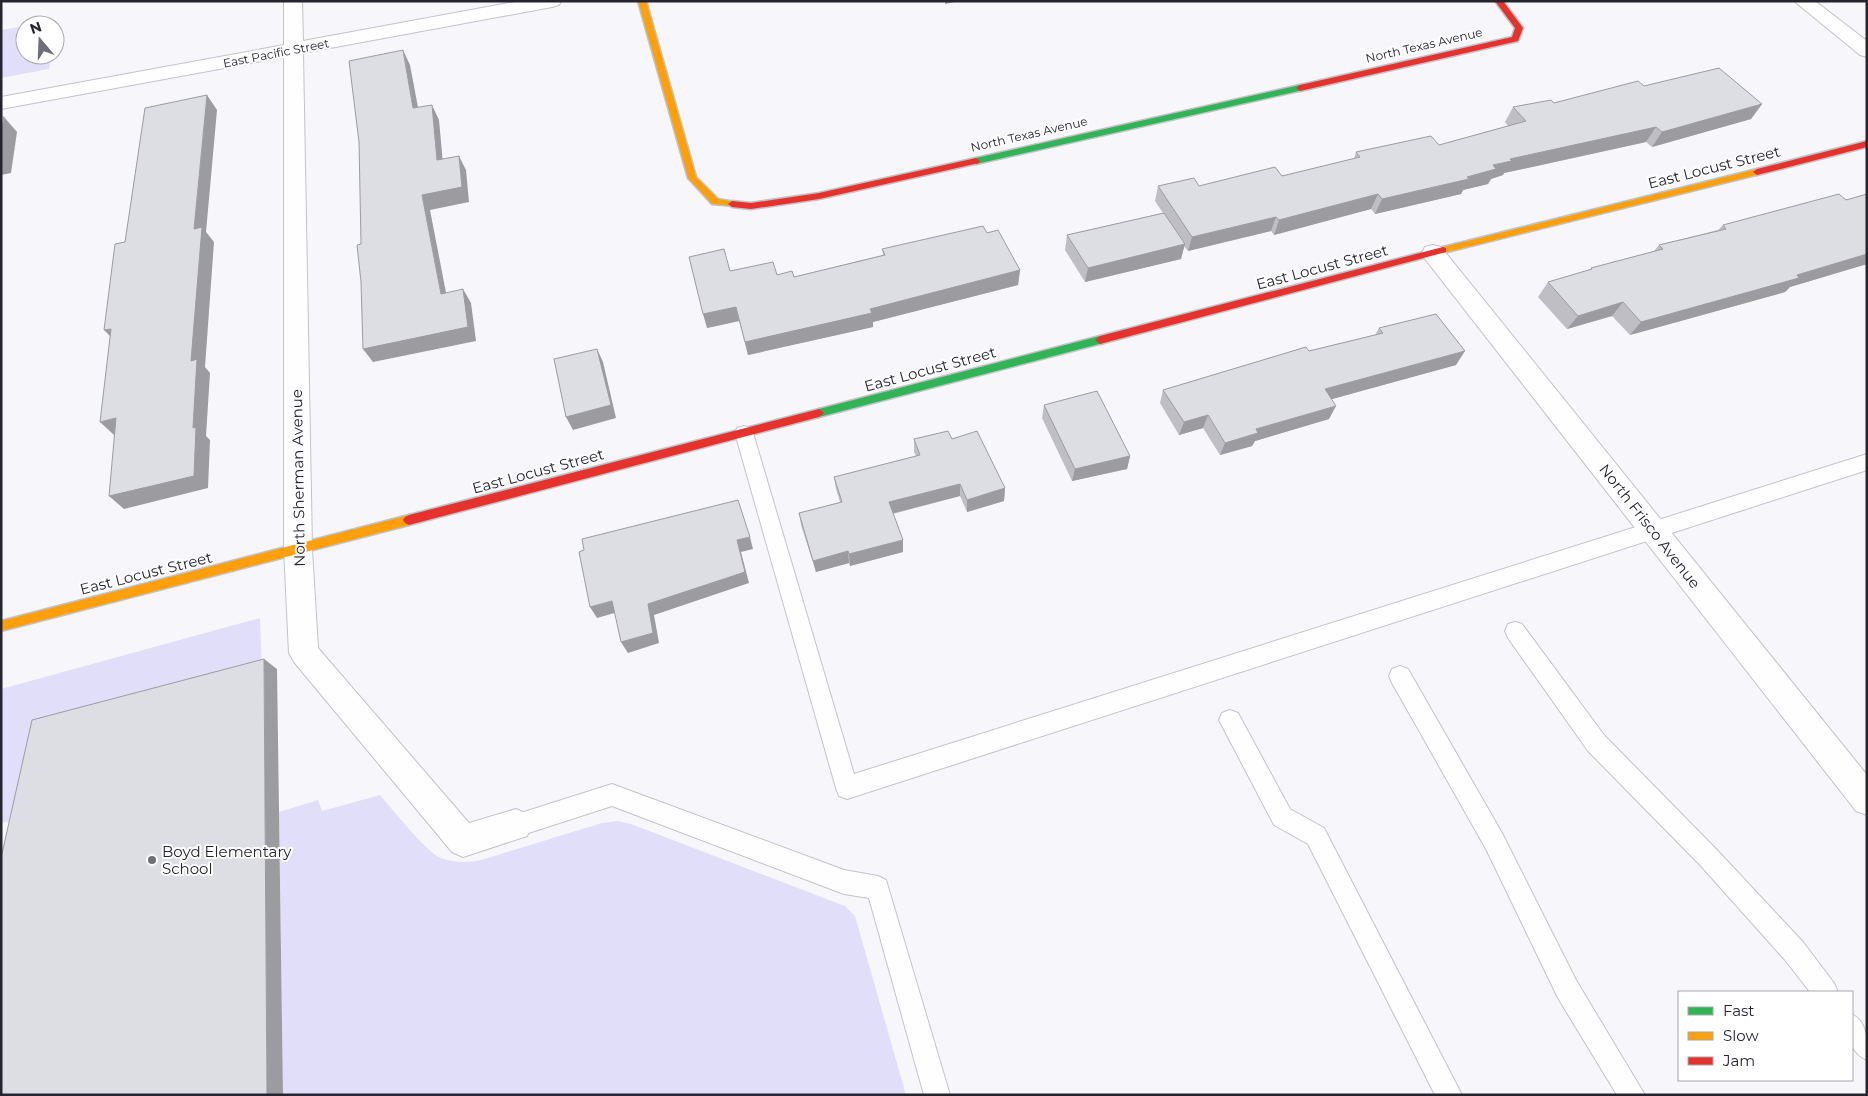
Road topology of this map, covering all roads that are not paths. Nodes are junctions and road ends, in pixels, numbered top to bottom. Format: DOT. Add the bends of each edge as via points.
graph roads {
  1 [pos="294,1"];
  2 [pos="552,1"];
  3 [pos="642,1"];
  4 [pos="1499,1"];
  5 [pos="1802,1"];
  6 [pos="294,49"];
  7 [pos="1867,51"];
  8 [pos="1,103"];
  9 [pos="1867,144"];
  10 [pos="1433,253"];
  11 [pos="744,433"];
  12 [pos="1867,462"];
  13 [pos="1653,530"];
  14 [pos="298,549"];
  15 [pos="1,626"];
  16 [pos="1516,631"];
  17 [pos="1400,676"];
  18 [pos="1230,720"];
  19 [pos="1867,800"];
  20 [pos="516,825"];
  21 [pos="1824,991"];
  22 [pos="1853,1028"];
  23 [pos="1867,1047"];
  24 [pos="937,1095"];
  25 [pos="1449,1095"];
  26 [pos="1632,1095"];
  1 -- 6 [label="street, North Sherman Avenue"];
  2 -- 6 [label="street, East Pacific Street"];
  3 -- 4 [label="street, North Texas Avenue" via="692,178 716,202 751,206 819,196 1515,39 1519,28"];
  5 -- 7 [label="street"];
  6 -- 8 [label="street, East Pacific Street"];
  6 -- 14 [label="street, North Sherman Avenue"];
  9 -- 10 [label="street, East Locust Street"];
  10 -- 11 [label="street, East Locust Street"];
  10 -- 13 [label="street, North Frisco Avenue"];
  11 -- 13 [label="lane" via="847,788"];
  11 -- 14 [label="street, East Locust Street"];
  12 -- 13 [label="lane"];
  13 -- 19 [label="street, North Frisco Avenue"];
  14 -- 15 [label="street, East Locust Street"];
  14 -- 20 [label="street, North Sherman Avenue" via="304,653 463,841"];
  16 -- 21 [label="lane" via="1596,743 1710,858"];
  17 -- 26 [label="lane" via="1494,840 1567,989"];
  18 -- 25 [label="lane" via="1282,817 1316,836"];
  20 -- 24 [label="lane" via="612,796 844,882 878,888"];
  22 -- 23 [label="lane"];
}
